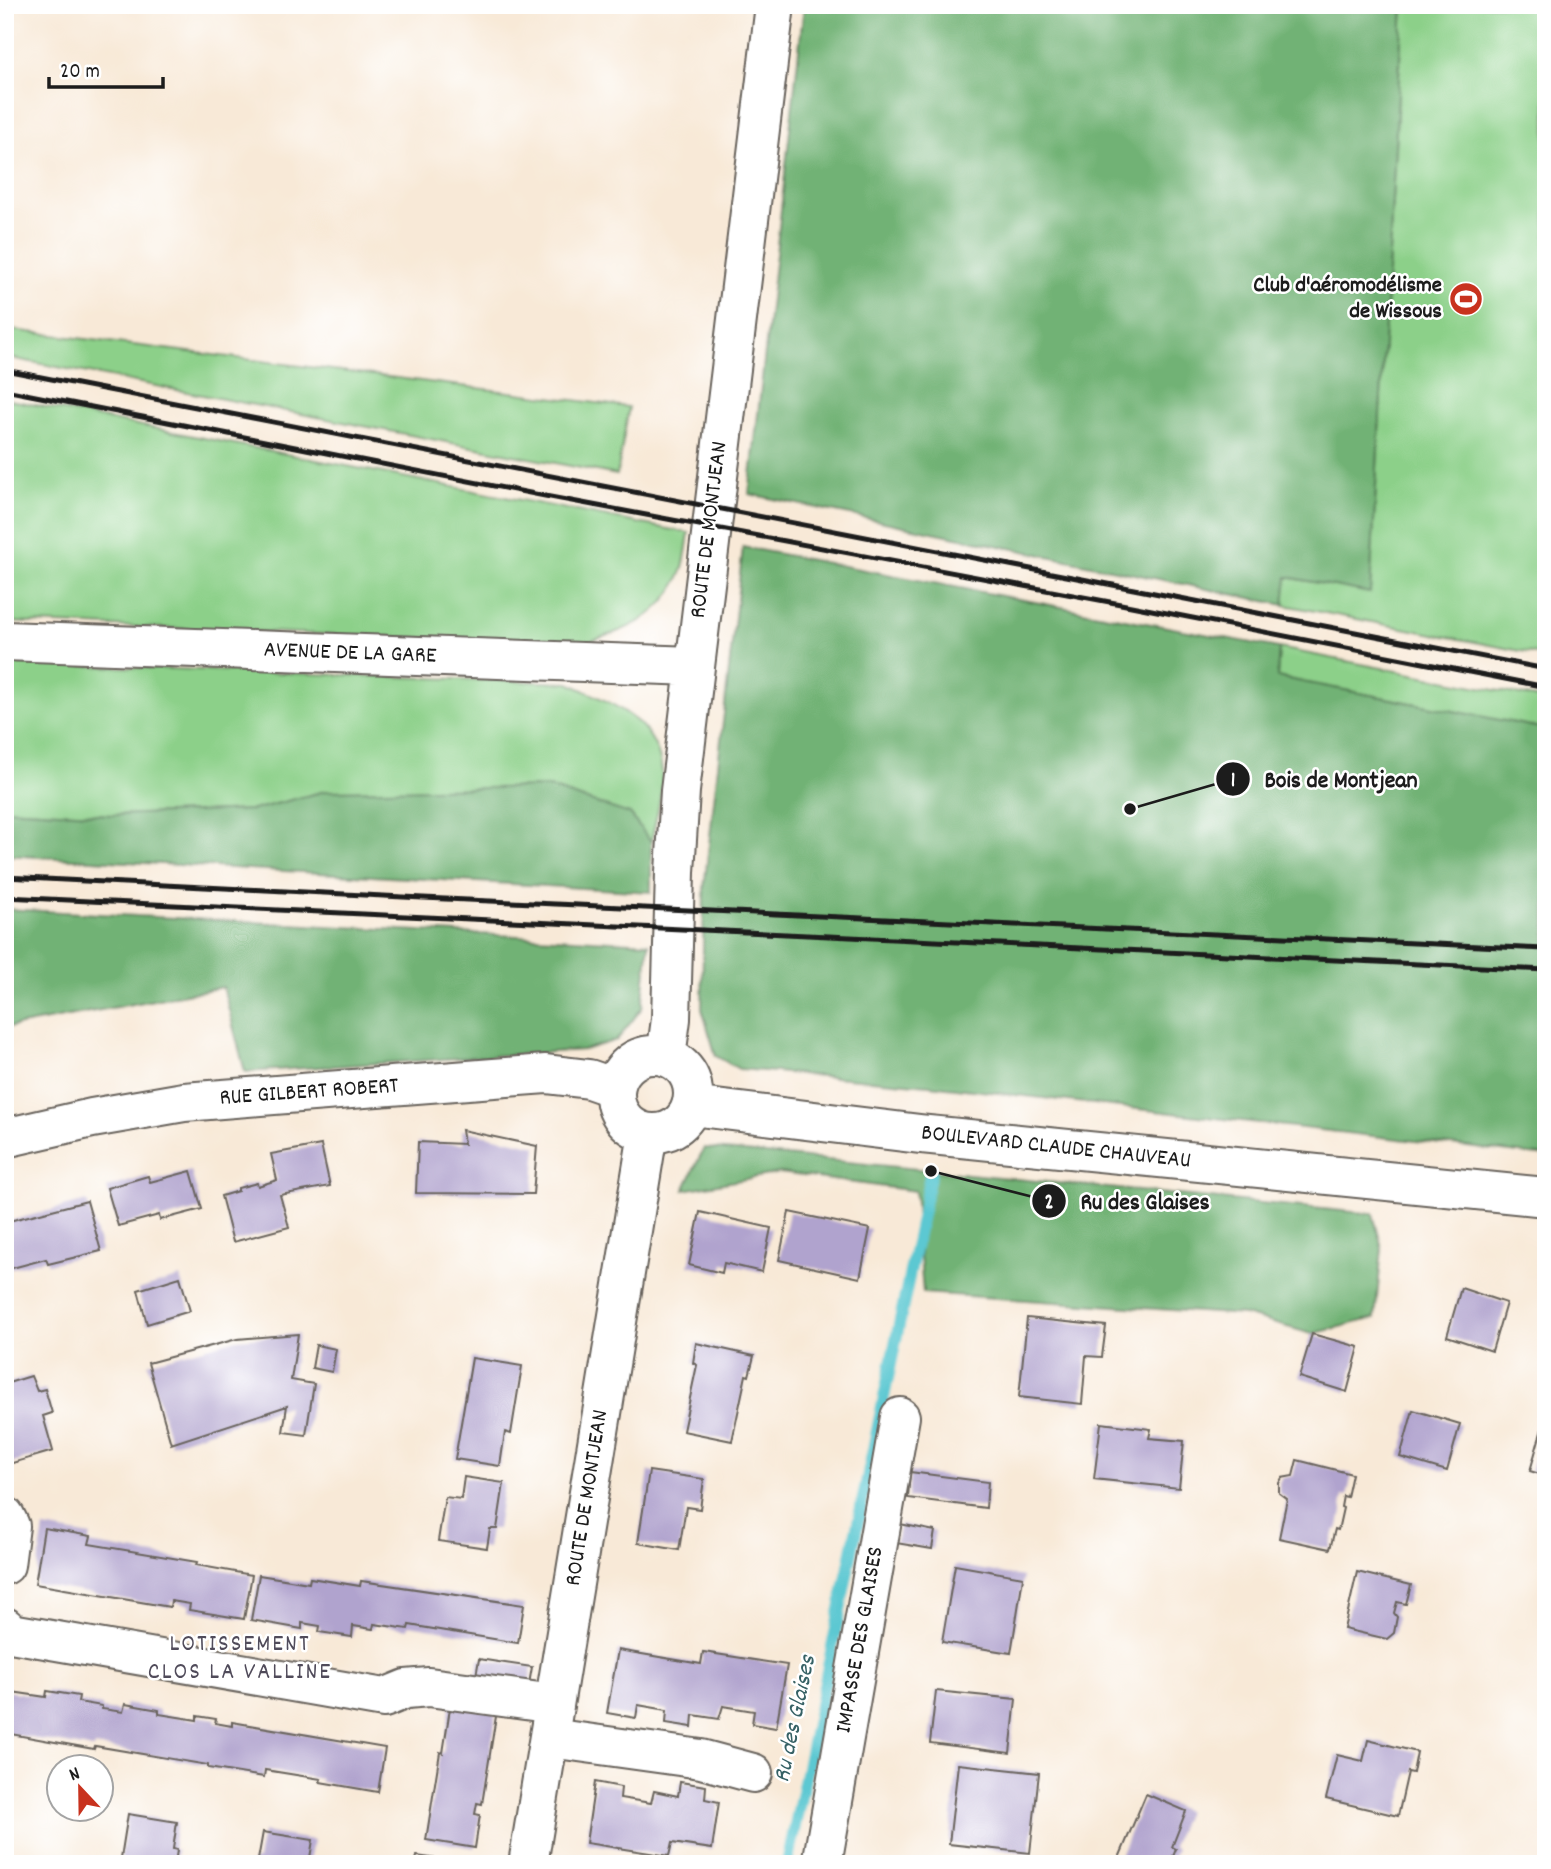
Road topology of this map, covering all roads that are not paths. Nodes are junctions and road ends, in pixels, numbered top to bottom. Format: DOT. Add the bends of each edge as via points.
graph roads {
  1 [pos="775,5"];
  2 [pos="5,641"];
  3 [pos="694,666"];
  4 [pos="666,1057"];
  5 [pos="615,1088"];
  6 [pos="691,1106"];
  7 [pos="648,1133"];
  8 [pos="5,1139"];
  9 [pos="1546,1197"];
  10 [pos="900,1417"];
  11 [pos="5,1516"];
  12 [pos="5,1565"];
  13 [pos="5,1627"];
  14 [pos="552,1721"];
  15 [pos="754,1773"];
  16 [pos="528,1864"];
  17 [pos="822,1864"];
  1 -- 3 [label="street, ROUTE DE MONTJEAN"];
  2 -- 3 [label="street, AVENUE DE LA GARE"];
  3 -- 4 [label="street, ROUTE DE MONTJEAN" via="678,818"];
  4 -- 5 [label="street" via="639,1058 619,1076"];
  4 -- 6 [label="street" via="689,1076"];
  5 -- 7 [label="street" via="622,1117 633,1128"];
  5 -- 8 [label="street, RUE GILBERT ROBERT" via="589,1079 546,1074 184,1102"];
  6 -- 7 [label="street" via="675,1128"];
  6 -- 9 [label="street, BOULEVARD CLAUDE CHAUVEAU" via="920,1134"];
  7 -- 14 [label="street, ROUTE DE MONTJEAN"];
  10 -- 17 [label="street, IMPASSE DES GLAISES"];
  11 -- 12 [label="street" via="10,1526"];
  13 -- 14 [label="street" via="11,1633 384,1698 406,1689 429,1687"];
  14 -- 15 [label="street"];
  14 -- 16 [label="street, ROUTE DE MONTJEAN"];
}
